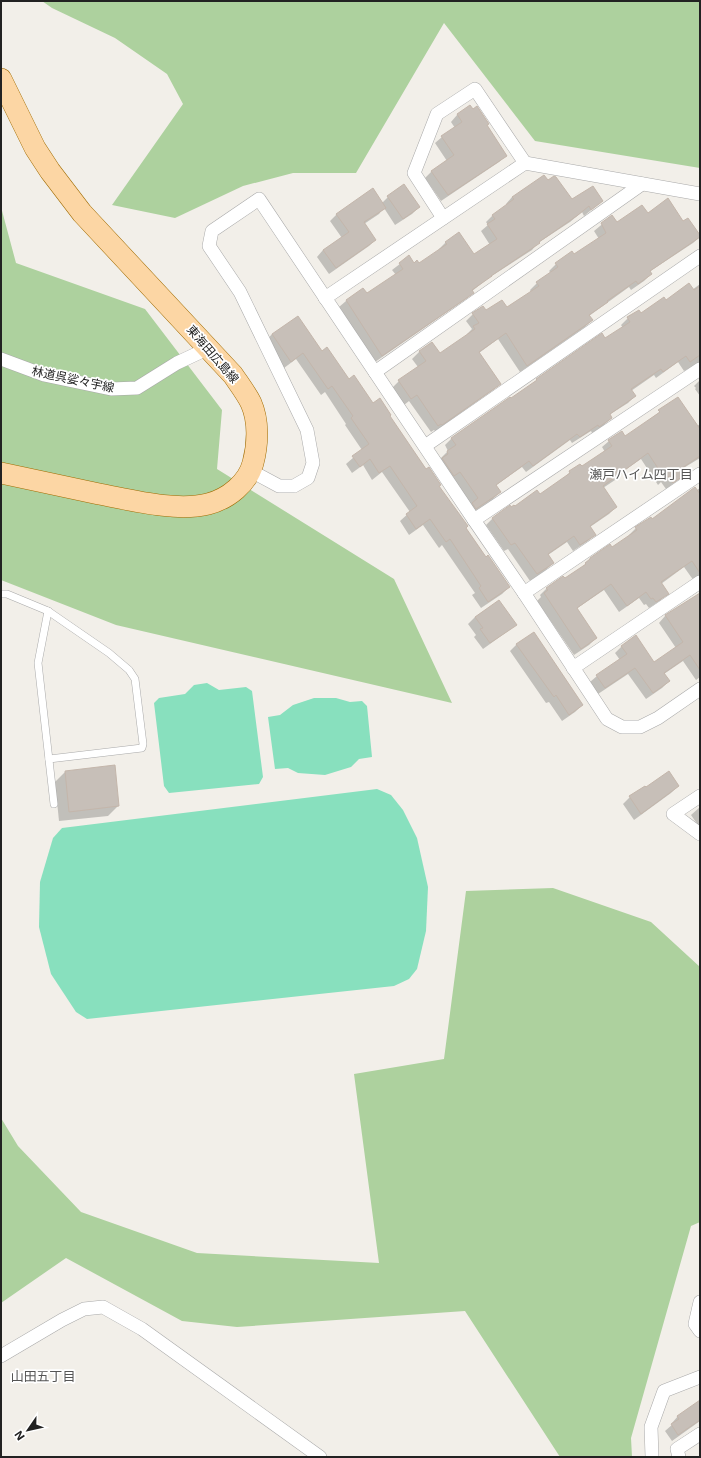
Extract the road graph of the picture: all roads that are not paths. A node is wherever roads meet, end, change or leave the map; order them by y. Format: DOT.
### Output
graph roads {
  1 [pos="1,79"];
  2 [pos="525,164"];
  3 [pos="642,184"];
  4 [pos="700,194"];
  5 [pos="443,218"];
  6 [pos="700,256"];
  7 [pos="325,298"];
  8 [pos="209,348"];
  9 [pos="1,359"];
  10 [pos="700,369"];
  11 [pos="375,372"];
  12 [pos="425,446"];
  13 [pos="251,471"];
  14 [pos="1,473"];
  15 [pos="700,474"];
  16 [pos="474,520"];
  17 [pos="700,582"];
  18 [pos="524,593"];
  19 [pos="1,594"];
  20 [pos="48,611"];
  21 [pos="573,668"];
  22 [pos="700,689"];
  23 [pos="49,760"];
  24 [pos="700,796"];
  25 [pos="54,804"];
  26 [pos="700,834"];
  27 [pos="700,1302"];
  28 [pos="700,1331"];
  29 [pos="1,1356"];
  30 [pos="700,1377"];
  31 [pos="700,1434"];
  32 [pos="320,1457"];
  33 [pos="652,1457"];
  34 [pos="679,1457"];
  1 -- 8 [label="main road, 東海田広島線"];
  2 -- 3 [label="street"];
  2 -- 5 [label="street"];
  2 -- 5 [label="street"];
  3 -- 4 [label="street"];
  3 -- 11 [label="street"];
  5 -- 7 [label="street"];
  6 -- 12 [label="street"];
  7 -- 11 [label="street"];
  7 -- 13 [label="street"];
  8 -- 9 [label="street, 林道呉娑々宇線"];
  8 -- 13 [label="main road, 東海田広島線"];
  10 -- 16 [label="street"];
  11 -- 12 [label="street"];
  12 -- 16 [label="street"];
  13 -- 14 [label="main road, 東海田広島線"];
  15 -- 18 [label="street"];
  16 -- 18 [label="street"];
  17 -- 21 [label="street"];
  18 -- 21 [label="street"];
  19 -- 20 [label="lane"];
  20 -- 23 [label="lane"];
  20 -- 23 [label="lane"];
  21 -- 22 [label="street"];
  23 -- 25 [label="lane"];
  24 -- 26 [label="street"];
  27 -- 28 [label="street"];
  29 -- 32 [label="street"];
  30 -- 33 [label="street"];
  31 -- 34 [label="street"];
}
